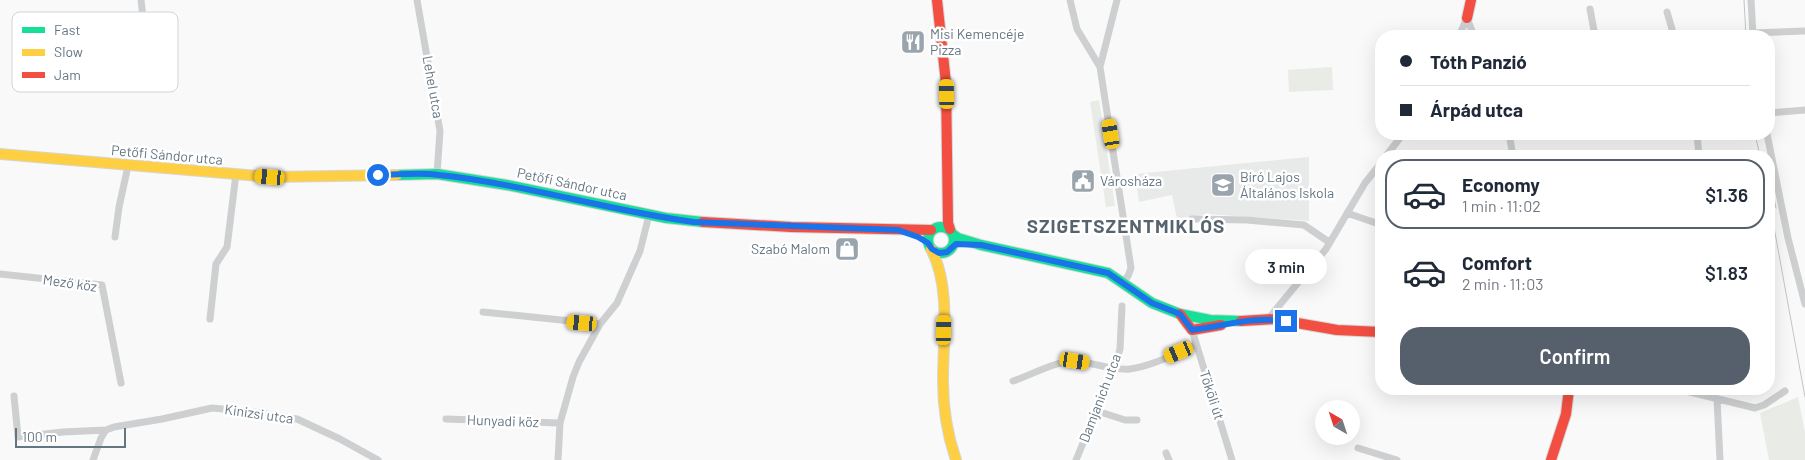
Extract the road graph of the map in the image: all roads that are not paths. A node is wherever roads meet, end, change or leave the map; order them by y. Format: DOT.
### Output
graph roads {
  1 [pos="417,0"];
  2 [pos="937,0"];
  3 [pos="1070,0"];
  4 [pos="1117,0"];
  5 [pos="1471,0"];
  6 [pos="1751,0"];
  7 [pos="1590,9"];
  8 [pos="1667,12"];
  9 [pos="1467,18"];
  10 [pos="1462,30"];
  11 [pos="1472,30"];
  12 [pos="1594,30"];
  13 [pos="1672,30"];
  14 [pos="1752,30"];
  15 [pos="1805,31"];
  16 [pos="1775,33"];
  17 [pos="1100,67"];
  18 [pos="1805,110"];
  19 [pos="1775,112"];
  20 [pos="1399,140"];
  21 [pos="1391,150"];
  22 [pos="0,154"];
  23 [pos="128,166"];
  24 [pos="1375,170"];
  25 [pos="1775,170"];
  26 [pos="236,174"];
  27 [pos="437,174"];
  28 [pos="946,178"];
  29 [pos="1347,213"];
  30 [pos="649,215"];
  31 [pos="1192,219"];
  32 [pos="1375,223"];
  33 [pos="933,229"];
  34 [pos="898,230"];
  35 [pos="952,232"];
  36 [pos="115,237"];
  37 [pos="1330,242"];
  38 [pos="981,245"];
  39 [pos="930,246"];
  40 [pos="951,248"];
  41 [pos="0,274"];
  42 [pos="1123,282"];
  43 [pos="1805,304"];
  44 [pos="1122,306"];
  45 [pos="483,312"];
  46 [pos="1180,314"];
  47 [pos="944,316"];
  48 [pos="210,319"];
  49 [pos="1268,319"];
  50 [pos="1233,322"];
  51 [pos="600,324"];
  52 [pos="1192,330"];
  53 [pos="1375,332"];
  54 [pos="1196,346"];
  55 [pos="1114,368"];
  56 [pos="1013,381"];
  57 [pos="121,383"];
  58 [pos="1785,391"];
  59 [pos="1568,395"];
  60 [pos="1702,395"];
  61 [pos="14,396"];
  62 [pos="1718,399"];
  63 [pos="1097,411"];
  64 [pos="446,419"];
  65 [pos="1138,420"];
  66 [pos="560,422"];
  67 [pos="106,430"];
  68 [pos="1358,448"];
  69 [pos="93,460"];
  70 [pos="378,460"];
  71 [pos="558,460"];
  72 [pos="956,460"];
  73 [pos="1076,460"];
  74 [pos="1232,460"];
  75 [pos="1397,460"];
  76 [pos="1551,460"];
  77 [pos="1720,460"];
  1 -- 27 [label="street, Lehel utca"];
  2 -- 28 [label="street"];
  3 -- 17 [label="street"];
  4 -- 17 [label="street"];
  5 -- 9 [label="street"];
  6 -- 14 [label="street"];
  7 -- 12 [label="street"];
  8 -- 13 [label="street"];
  9 -- 10 [label="street"];
  9 -- 11 [label="street"];
  15 -- 16 [label="street"];
  17 -- 42 [label="street"];
  18 -- 19 [label="street"];
  20 -- 21 [label="street"];
  22 -- 23 [label="street, Petőfi Sándor utca"];
  23 -- 26 [label="street, Petőfi Sándor utca"];
  23 -- 36 [label="street"];
  24 -- 29 [label="street"];
  25 -- 43 [label="street"];
  26 -- 27 [label="street, Petőfi Sándor utca"];
  26 -- 48 [label="street"];
  27 -- 30 [label="street, Petőfi Sándor utca"];
  28 -- 33 [label="street"];
  28 -- 35 [label="street"];
  29 -- 32 [label="street"];
  29 -- 37 [label="street"];
  30 -- 34 [label="street, Petőfi Sándor utca"];
  30 -- 51 [label="street"];
  31 -- 37 [label="street"];
  33 -- 34 [label="street, Petőfi Sándor utca"];
  33 -- 35 [label="street"];
  33 -- 39 [label="street"];
  34 -- 39 [label="street, Petőfi Sándor utca"];
  35 -- 38 [label="street"];
  35 -- 40 [label="street"];
  37 -- 49 [label="street"];
  38 -- 40 [label="street"];
  38 -- 42 [label="street"];
  39 -- 40 [label="street"];
  39 -- 47 [label="street"];
  40 -- 47 [label="street"];
  41 -- 57 [label="street, Mező köz"];
  42 -- 46 [label="street"];
  44 -- 55 [label="street, Damjanich utca"];
  45 -- 51 [label="street"];
  46 -- 50 [label="street"];
  46 -- 52 [label="street"];
  47 -- 72 [label="street"];
  49 -- 50 [label="street"];
  49 -- 53 [label="street"];
  50 -- 52 [label="street"];
  51 -- 66 [label="street"];
  52 -- 54 [label="street, Tököli út"];
  54 -- 55 [label="street"];
  54 -- 74 [label="street, Tököli út"];
  55 -- 56 [label="street"];
  55 -- 63 [label="street, Damjanich utca"];
  58 -- 62 [label="street"];
  59 -- 76 [label="street"];
  60 -- 62 [label="street"];
  61 -- 67 [label="street, Kinizsi utca"];
  62 -- 77 [label="street"];
  63 -- 65 [label="street"];
  63 -- 73 [label="street, Damjanich utca"];
  64 -- 66 [label="street, Hunyadi köz"];
  66 -- 71 [label="street"];
  67 -- 69 [label="street"];
  67 -- 70 [label="street, Kinizsi utca"];
  68 -- 75 [label="street"];
}
